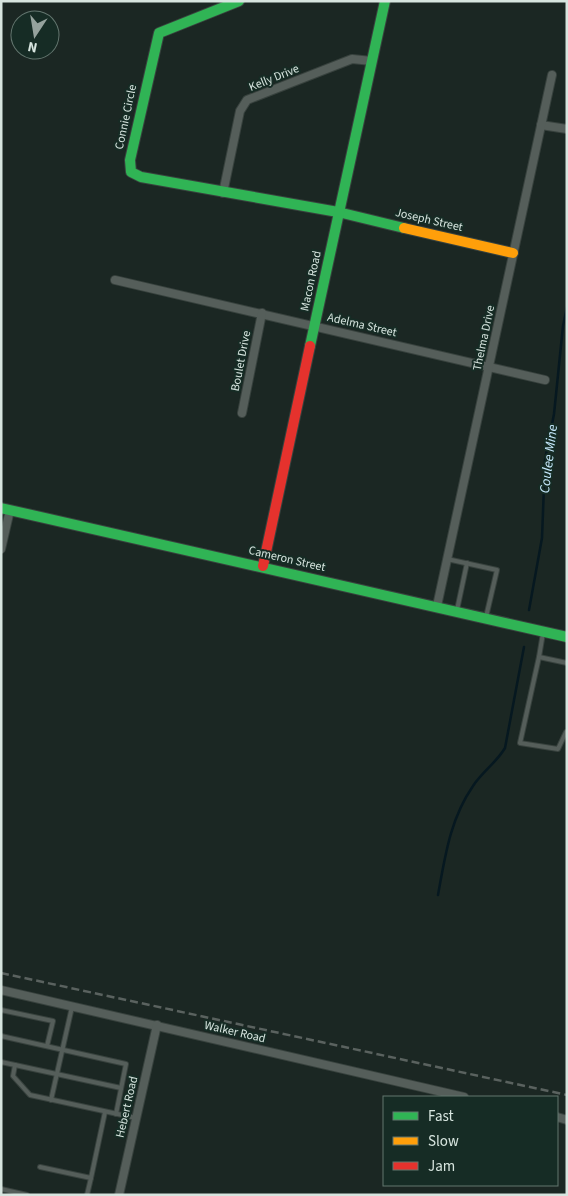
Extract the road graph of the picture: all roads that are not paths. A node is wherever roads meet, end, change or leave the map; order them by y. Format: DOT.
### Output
graph roads {
  1 [pos="239,1"];
  2 [pos="385,1"];
  3 [pos="372,61"];
  4 [pos="552,75"];
  5 [pos="541,125"];
  6 [pos="567,129"];
  7 [pos="223,193"];
  8 [pos="338,212"];
  9 [pos="514,253"];
  10 [pos="115,280"];
  11 [pos="262,313"];
  12 [pos="314,325"];
  13 [pos="489,367"];
  14 [pos="545,380"];
  15 [pos="242,414"];
  16 [pos="6,509"];
  17 [pos="1,549"];
  18 [pos="447,559"];
  19 [pos="467,563"];
  20 [pos="263,566"];
  21 [pos="437,606"];
  22 [pos="457,611"];
  23 [pos="486,617"];
  24 [pos="544,631"];
  25 [pos="567,637"];
  26 [pos="539,657"];
  27 [pos="567,663"];
  28 [pos="567,727"];
  29 [pos="566,732"];
  30 [pos="1,990"];
  31 [pos="72,1006"];
  32 [pos="1,1010"];
  33 [pos="157,1025"];
  34 [pos="1,1036"];
  35 [pos="47,1046"];
  36 [pos="62,1050"];
  37 [pos="1,1062"];
  38 [pos="15,1065"];
  39 [pos="57,1074"];
  40 [pos="121,1088"];
  41 [pos="460,1096"];
  42 [pos="51,1100"];
  43 [pos="106,1112"];
  44 [pos="116,1114"];
  45 [pos="136,1118"];
  46 [pos="40,1167"];
  47 [pos="90,1178"];
  48 [pos="1,1189"];
  49 [pos="27,1195"];
  50 [pos="87,1195"];
  51 [pos="119,1195"];
  1 -- 7 [label="street, Connie Circle"];
  2 -- 3 [label="street, Macon Road"];
  3 -- 7 [label="street, Kelly Drive"];
  3 -- 8 [label="street, Macon Road"];
  4 -- 5 [label="street, Thelma Drive"];
  5 -- 6 [label="street"];
  5 -- 9 [label="street, Thelma Drive"];
  7 -- 8 [label="street, Connie Circle"];
  8 -- 9 [label="street, Joseph Street"];
  8 -- 12 [label="street, Macon Road"];
  9 -- 13 [label="street, Thelma Drive"];
  10 -- 11 [label="street, Adelma Street"];
  11 -- 12 [label="street, Adelma Street"];
  11 -- 15 [label="street, Boulet Drive"];
  12 -- 13 [label="street, Adelma Street"];
  12 -- 20 [label="street, Macon Road"];
  13 -- 14 [label="street, Adelma Street"];
  13 -- 18 [label="street, Thelma Drive"];
  16 -- 17 [label="street"];
  16 -- 20 [label="street, Cameron Street"];
  18 -- 19 [label="lane"];
  18 -- 21 [label="street, Thelma Drive"];
  19 -- 22 [label="lane"];
  19 -- 23 [label="lane"];
  20 -- 21 [label="street, Cameron Street"];
  21 -- 22 [label="street, Cameron Street"];
  22 -- 23 [label="street, Cameron Street"];
  23 -- 24 [label="street, Cameron Street"];
  24 -- 25 [label="street, Cameron Street"];
  24 -- 26 [label="lane"];
  26 -- 27 [label="lane"];
  26 -- 29 [label="lane"];
  28 -- 29 [label="lane"];
  30 -- 31 [label="street, Walker Road"];
  31 -- 33 [label="street, Walker Road"];
  31 -- 36 [label="lane"];
  32 -- 35 [label="lane"];
  33 -- 41 [label="street, Walker Road"];
  33 -- 45 [label="street, Hebert Road"];
  34 -- 35 [label="lane"];
  35 -- 36 [label="lane"];
  36 -- 39 [label="lane"];
  36 -- 40 [label="lane"];
  37 -- 38 [label="lane"];
  38 -- 39 [label="lane"];
  38 -- 42 [label="lane"];
  39 -- 40 [label="lane"];
  39 -- 42 [label="lane"];
  40 -- 44 [label="lane"];
  42 -- 43 [label="lane"];
  43 -- 44 [label="lane"];
  43 -- 47 [label="lane"];
  44 -- 45 [label="lane"];
  45 -- 51 [label="street, Hebert Road"];
  46 -- 47 [label="lane"];
  47 -- 50 [label="lane"];
  48 -- 49 [label="lane"];
}
